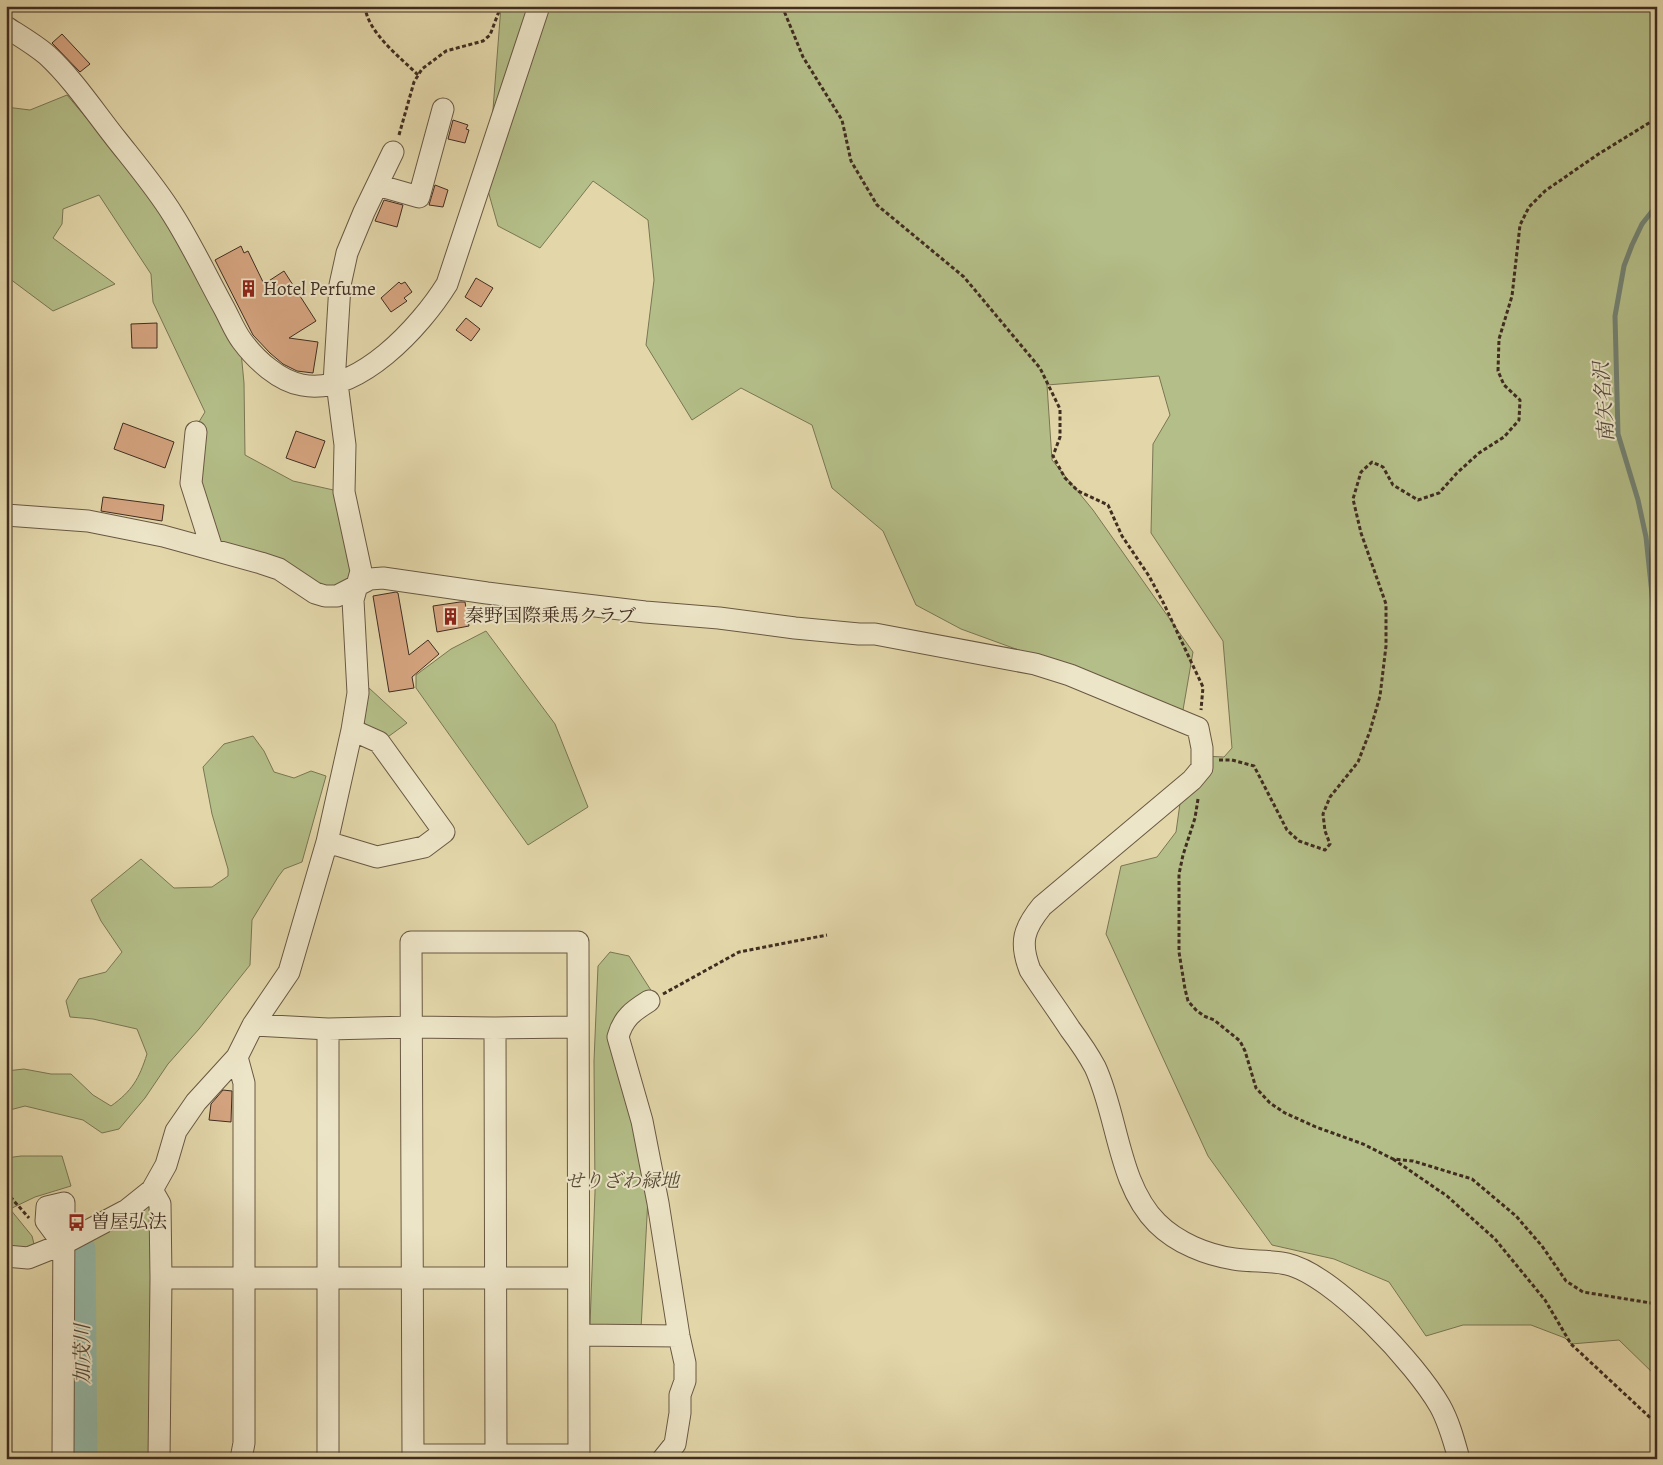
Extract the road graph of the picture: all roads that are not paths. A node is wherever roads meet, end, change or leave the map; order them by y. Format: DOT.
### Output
graph roads {
  1 [pos="539,6"];
  2 [pos="6,27"];
  3 [pos="443,109"];
  4 [pos="393,152"];
  5 [pos="377,185"];
  6 [pos="336,383"];
  7 [pos="196,432"];
  8 [pos="6,514"];
  9 [pos="212,549"];
  10 [pos="357,587"];
  11 [pos="352,730"];
  12 [pos="327,842"];
  13 [pos="649,1001"];
  14 [pos="253,1025"];
  15 [pos="411,1027"];
  16 [pos="578,1027"];
  17 [pos="495,1028"];
  18 [pos="328,1029"];
  19 [pos="237,1057"];
  20 [pos="152,1190"];
  21 [pos="56,1247"];
  22 [pos="6,1256"];
  23 [pos="161,1278"];
  24 [pos="244,1278"];
  25 [pos="328,1278"];
  26 [pos="412,1278"];
  27 [pos="496,1278"];
  28 [pos="578,1278"];
  29 [pos="580,1335"];
  30 [pos="679,1336"];
  31 [pos="496,1455"];
  32 [pos="579,1457"];
  33 [pos="63,1459"];
  34 [pos="159,1459"];
  35 [pos="242,1459"];
  36 [pos="328,1459"];
  37 [pos="663,1459"];
  38 [pos="1459,1459"];
  1 -- 6 [label="street"];
  2 -- 6 [label="street"];
  3 -- 5 [label="street"];
  4 -- 5 [label="street"];
  5 -- 6 [label="street"];
  6 -- 10 [label="street"];
  7 -- 9 [label="street"];
  8 -- 9 [label="street"];
  9 -- 10 [label="street"];
  10 -- 11 [label="street"];
  10 -- 38 [label="street"];
  11 -- 12 [label="street"];
  11 -- 12 [label="street"];
  12 -- 14 [label="street"];
  13 -- 30 [label="street"];
  14 -- 18 [label="street"];
  14 -- 19 [label="street"];
  15 -- 16 [label="street"];
  15 -- 17 [label="street"];
  15 -- 18 [label="street"];
  15 -- 26 [label="street"];
  16 -- 17 [label="street"];
  16 -- 28 [label="street"];
  17 -- 27 [label="street"];
  18 -- 25 [label="street"];
  19 -- 20 [label="street"];
  19 -- 24 [label="street"];
  20 -- 21 [label="street"];
  20 -- 23 [label="street"];
  21 -- 22 [label="street"];
  21 -- 33 [label="street"];
  23 -- 24 [label="street"];
  23 -- 34 [label="street"];
  24 -- 25 [label="street"];
  24 -- 35 [label="street"];
  25 -- 26 [label="street"];
  25 -- 36 [label="street"];
  26 -- 27 [label="street"];
  26 -- 31 [label="street"];
  27 -- 28 [label="street"];
  27 -- 31 [label="street"];
  28 -- 29 [label="street"];
  29 -- 30 [label="street"];
  29 -- 32 [label="street"];
  30 -- 37 [label="street"];
  31 -- 32 [label="street"];
}
